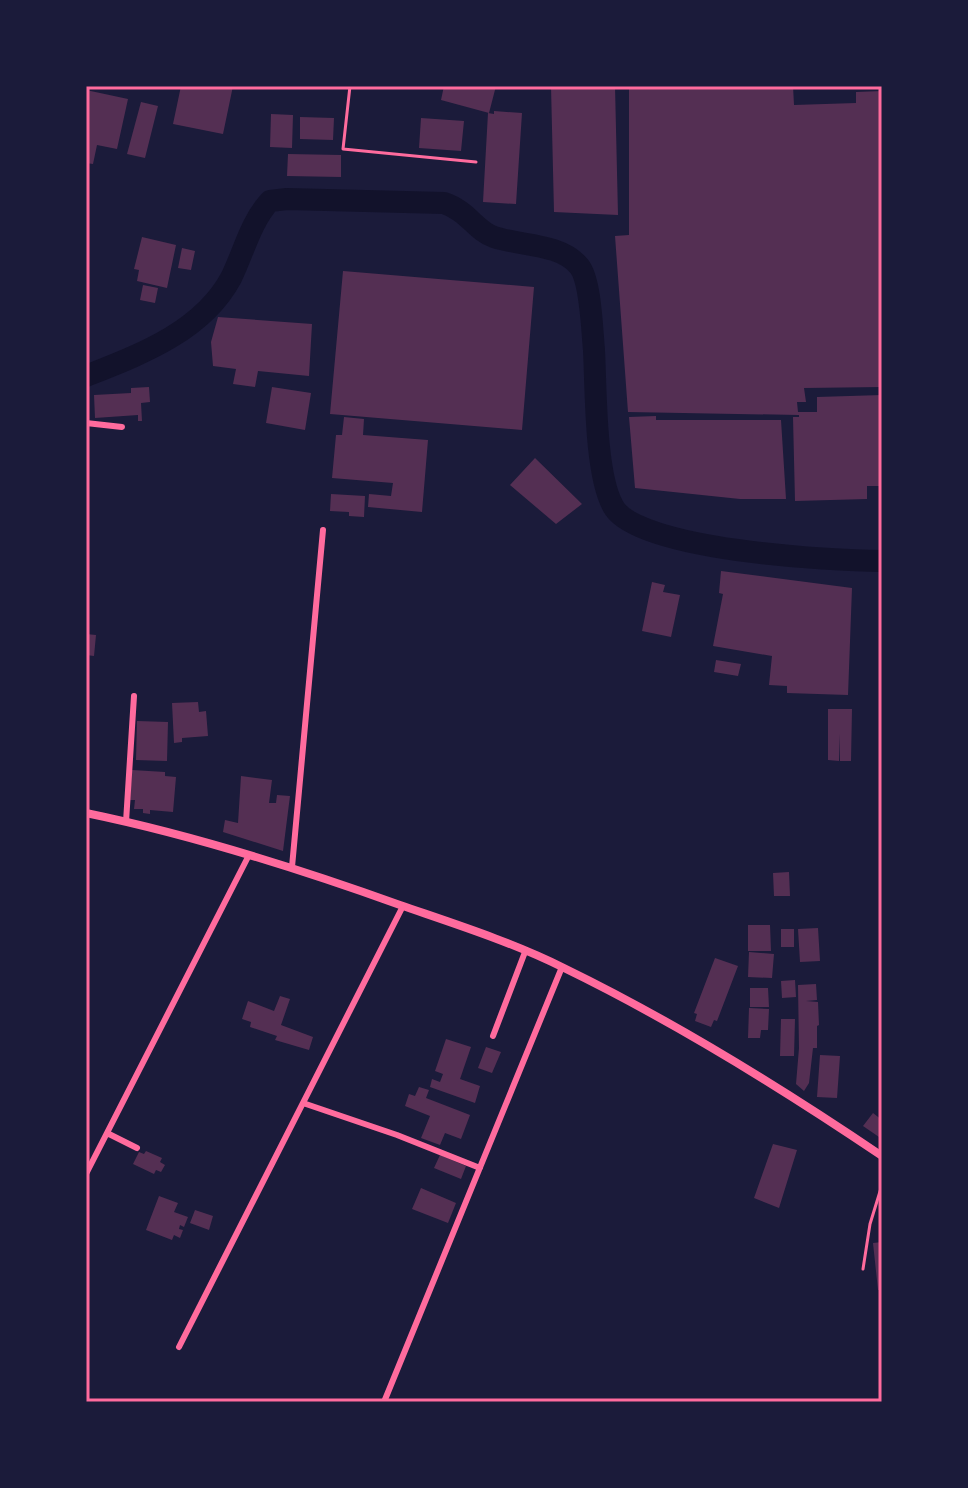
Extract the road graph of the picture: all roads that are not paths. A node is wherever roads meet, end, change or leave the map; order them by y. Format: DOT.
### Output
graph roads {
  1 [pos="350,86"];
  2 [pos="476,162"];
  3 [pos="86,423"];
  4 [pos="122,427"];
  5 [pos="323,530"];
  6 [pos="134,696"];
  7 [pos="86,813"];
  8 [pos="126,822"];
  9 [pos="249,855"];
  10 [pos="292,867"];
  11 [pos="403,906"];
  12 [pos="525,952"];
  13 [pos="562,967"];
  14 [pos="493,1036"];
  15 [pos="303,1103"];
  16 [pos="107,1133"];
  17 [pos="137,1148"];
  18 [pos="882,1156"];
  19 [pos="480,1168"];
  20 [pos="86,1174"];
  21 [pos="882,1185"];
  22 [pos="863,1269"];
  23 [pos="179,1347"];
  24 [pos="384,1402"];
  1 -- 2 [label="lane"];
  3 -- 4 [label="street"];
  5 -- 10 [label="street"];
  6 -- 8 [label="street"];
  7 -- 8 [label="street"];
  8 -- 9 [label="street"];
  9 -- 10 [label="street"];
  9 -- 16 [label="street"];
  10 -- 11 [label="street"];
  11 -- 12 [label="street"];
  11 -- 15 [label="street"];
  12 -- 13 [label="street"];
  12 -- 14 [label="street"];
  13 -- 18 [label="street"];
  13 -- 19 [label="street"];
  15 -- 19 [label="street"];
  15 -- 23 [label="street"];
  16 -- 17 [label="street"];
  16 -- 20 [label="street"];
  19 -- 24 [label="street"];
  21 -- 22 [label="lane"];
}
